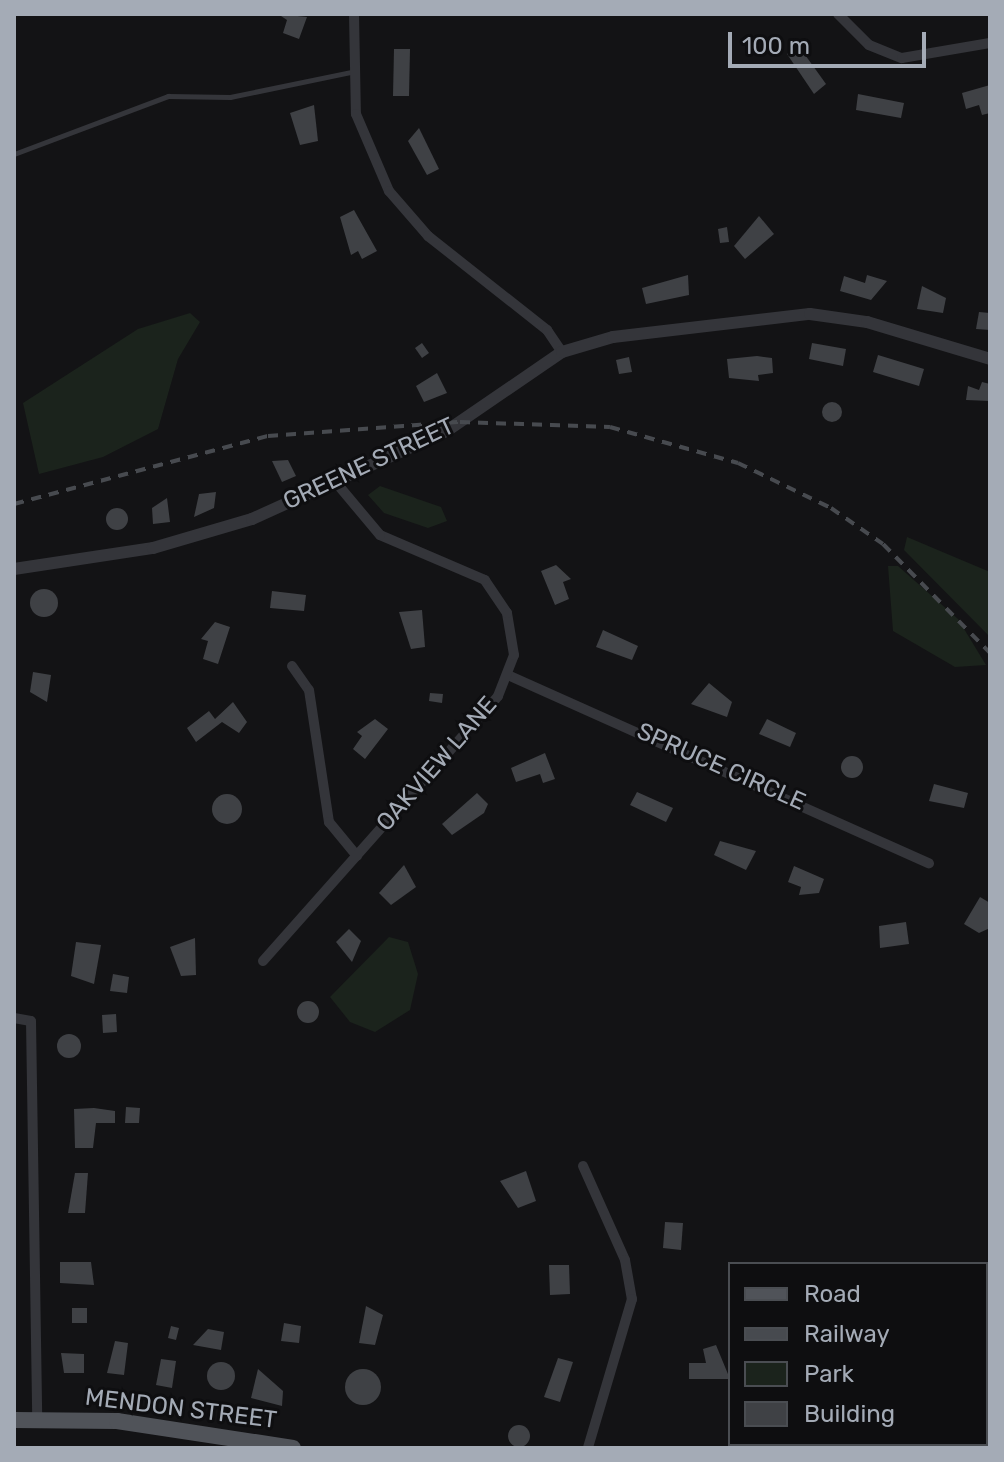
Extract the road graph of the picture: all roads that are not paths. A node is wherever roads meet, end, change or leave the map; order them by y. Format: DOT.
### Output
graph roads {
  1 [pos="354,14"];
  2 [pos="838,14"];
  3 [pos="990,43"];
  4 [pos="351,72"];
  5 [pos="14,154"];
  6 [pos="562,352"];
  7 [pos="990,359"];
  8 [pos="333,479"];
  9 [pos="14,569"];
  10 [pos="292,666"];
  11 [pos="510,676"];
  12 [pos="357,856"];
  13 [pos="929,863"];
  14 [pos="263,961"];
  15 [pos="14,1018"];
  16 [pos="583,1166"];
  17 [pos="14,1420"];
  18 [pos="37,1420"];
  19 [pos="222,1442"];
  20 [pos="293,1448"];
  21 [pos="588,1448"];
  1 -- 4 [label="street"];
  2 -- 3 [label="street"];
  4 -- 5 [label="lane"];
  4 -- 6 [label="street"];
  6 -- 7 [label="street, GREENE STREET"];
  6 -- 8 [label="street, GREENE STREET"];
  8 -- 9 [label="street, GREENE STREET"];
  8 -- 11 [label="street, OAKVIEW LANE"];
  10 -- 12 [label="street"];
  11 -- 12 [label="street, OAKVIEW LANE"];
  11 -- 13 [label="street, SPRUCE CIRCLE"];
  12 -- 14 [label="street, OAKVIEW LANE"];
  15 -- 18 [label="street"];
  16 -- 21 [label="street"];
  17 -- 18 [label="main road, MENDON STREET"];
  18 -- 19 [label="main road, MENDON STREET"];
  19 -- 20 [label="main road, MENDON STREET"];
}
